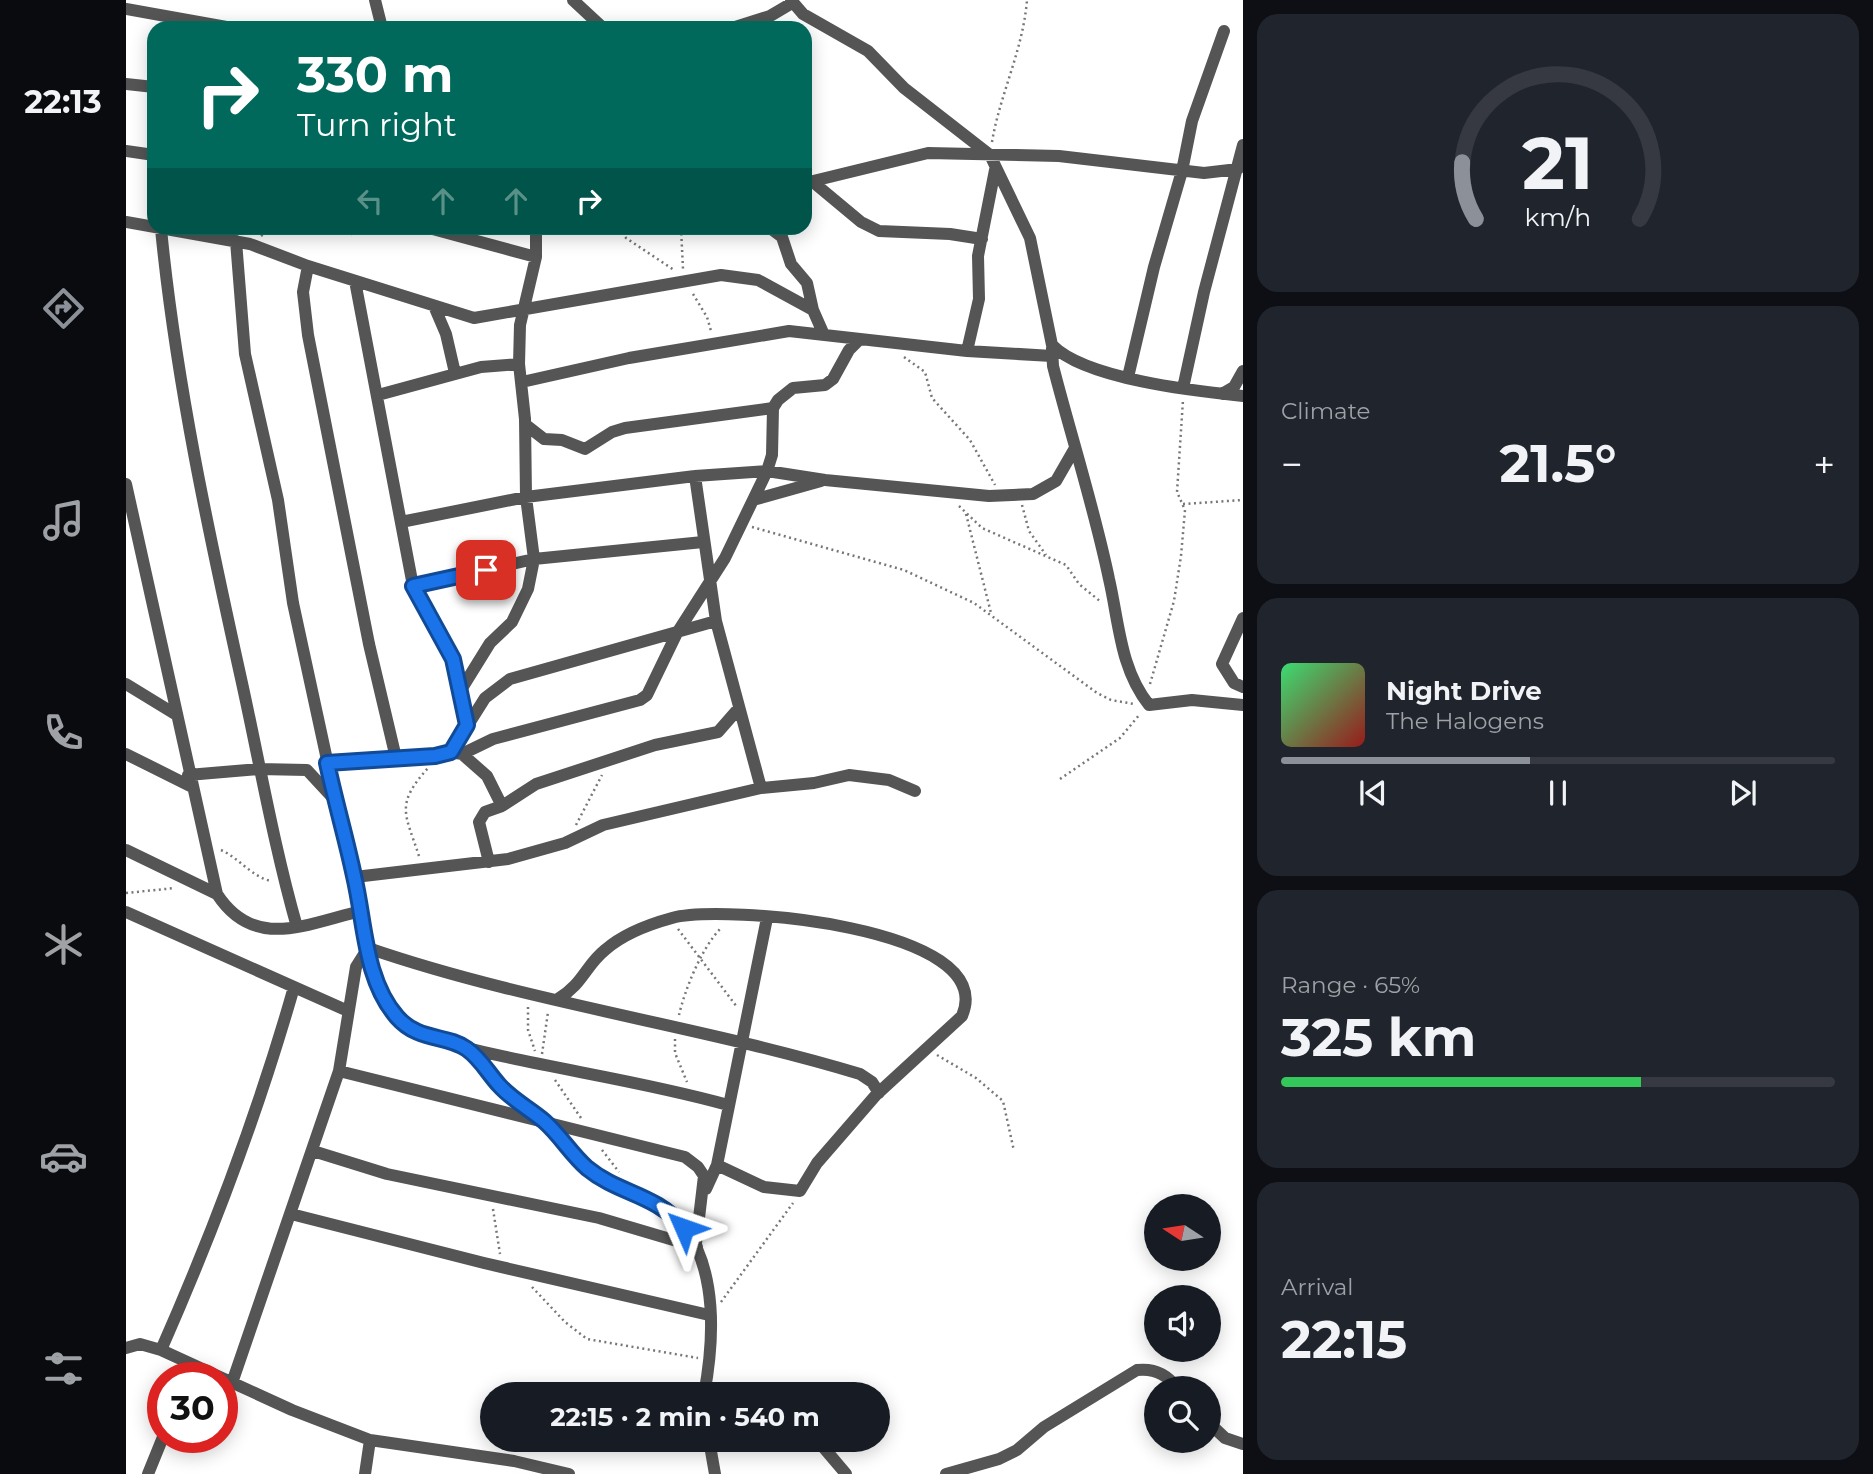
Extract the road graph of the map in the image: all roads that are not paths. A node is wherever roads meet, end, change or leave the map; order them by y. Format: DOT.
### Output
graph roads {
  1 [pos="375,0"];
  2 [pos="573,0"];
  3 [pos="792,1"];
  4 [pos="126,9"];
  5 [pos="193,21"];
  6 [pos="381,21"];
  7 [pos="596,21"];
  8 [pos="754,21"];
  9 [pos="1224,31"];
  10 [pos="126,83"];
  11 [pos="147,86"];
  12 [pos="1243,145"];
  13 [pos="126,151"];
  14 [pos="147,154"];
  15 [pos="990,155"];
  16 [pos="1238,169"];
  17 [pos="995,170"];
  18 [pos="1182,171"];
  19 [pos="812,181"];
  20 [pos="812,184"];
  21 [pos="126,222"];
  22 [pos="147,226"];
  23 [pos="162,235"];
  24 [pos="198,235"];
  25 [pos="455,235"];
  26 [pos="536,235"];
  27 [pos="779,235"];
  28 [pos="982,239"];
  29 [pos="236,241"];
  30 [pos="536,257"];
  31 [pos="308,266"];
  32 [pos="355,281"];
  33 [pos="434,306"];
  34 [pos="523,310"];
  35 [pos="813,310"];
  36 [pos="824,335"];
  37 [pos="860,339"];
  38 [pos="1052,350"];
  39 [pos="968,351"];
  40 [pos="519,364"];
  41 [pos="1243,371"];
  42 [pos="455,373"];
  43 [pos="1128,377"];
  44 [pos="522,382"];
  45 [pos="1183,388"];
  46 [pos="1222,394"];
  47 [pos="378,395"];
  48 [pos="1243,397"];
  49 [pos="773,408"];
  50 [pos="526,425"];
  51 [pos="1075,449"];
  52 [pos="766,471"];
  53 [pos="695,475"];
  54 [pos="825,480"];
  55 [pos="126,484"];
  56 [pos="526,497"];
  57 [pos="753,500"];
  58 [pos="401,522"];
  59 [pos="703,542"];
  60 [pos="534,559"];
  61 [pos="709,583"];
  62 [pos="413,586"];
  63 [pos="1243,618"];
  64 [pos="716,621"];
  65 [pos="677,633"];
  66 [pos="126,684"];
  67 [pos="1243,687"];
  68 [pos="459,693"];
  69 [pos="1243,705"];
  70 [pos="739,708"];
  71 [pos="175,715"];
  72 [pos="467,725"];
  73 [pos="126,754"];
  74 [pos="451,754"];
  75 [pos="396,758"];
  76 [pos="327,763"];
  77 [pos="259,769"];
  78 [pos="189,781"];
  79 [pos="761,788"];
  80 [pos="915,791"];
  81 [pos="334,800"];
  82 [pos="502,806"];
  83 [pos="126,850"];
  84 [pos="489,862"];
  85 [pos="355,877"];
  86 [pos="216,894"];
  87 [pos="361,911"];
  88 [pos="126,912"];
  89 [pos="767,918"];
  90 [pos="297,927"];
  91 [pos="368,948"];
  92 [pos="294,987"];
  93 [pos="554,998"];
  94 [pos="348,1011"];
  95 [pos="740,1041"];
  96 [pos="465,1047"];
  97 [pos="339,1071"];
  98 [pos="879,1093"];
  99 [pos="728,1105"];
  100 [pos="547,1123"];
  101 [pos="313,1151"];
  102 [pos="717,1166"];
  103 [pos="704,1192"];
  104 [pos="291,1214"];
  105 [pos="697,1245"];
  106 [pos="709,1315"];
  107 [pos="126,1348"];
  108 [pos="161,1350"];
  109 [pos="180,1362"];
  110 [pos="238,1366"];
  111 [pos="1164,1376"];
  112 [pos="707,1382"];
  113 [pos="238,1383"];
  114 [pos="1221,1434"];
  115 [pos="369,1440"];
  116 [pos="1243,1444"];
  117 [pos="711,1452"];
  118 [pos="827,1452"];
  119 [pos="157,1453"];
  120 [pos="148,1474"];
  121 [pos="365,1474"];
  122 [pos="569,1474"];
  123 [pos="715,1474"];
  124 [pos="846,1474"];
  125 [pos="946,1474"];
  1 -- 6 [label="street"];
  2 -- 7 [label="street"];
  3 -- 8 [label="street"];
  3 -- 15 [label="street"];
  4 -- 5 [label="street"];
  9 -- 18 [label="street"];
  10 -- 11 [label="street"];
  12 -- 16 [label="street"];
  13 -- 14 [label="street"];
  15 -- 17 [label="street"];
  15 -- 18 [label="street"];
  15 -- 19 [label="street"];
  16 -- 18 [label="street"];
  16 -- 45 [label="street"];
  17 -- 28 [label="street"];
  17 -- 38 [label="street"];
  18 -- 43 [label="street"];
  20 -- 28 [label="street"];
  21 -- 22 [label="street"];
  23 -- 77 [label="street"];
  24 -- 29 [label="street"];
  25 -- 30 [label="street"];
  26 -- 30 [label="street"];
  27 -- 35 [label="street"];
  28 -- 39 [label="street"];
  29 -- 31 [label="street"];
  29 -- 76 [label="street"];
  30 -- 34 [label="street"];
  31 -- 32 [label="street"];
  31 -- 75 [label="street"];
  32 -- 33 [label="street"];
  32 -- 47 [label="street"];
  33 -- 34 [label="street"];
  33 -- 42 [label="street"];
  34 -- 35 [label="street"];
  34 -- 40 [label="street"];
  35 -- 36 [label="street"];
  36 -- 37 [label="street"];
  36 -- 44 [label="street"];
  37 -- 39 [label="street"];
  37 -- 49 [label="street"];
  38 -- 39 [label="street"];
  38 -- 43 [label="street"];
  38 -- 51 [label="street"];
  40 -- 42 [label="street"];
  40 -- 44 [label="street"];
  41 -- 46 [label="street"];
  42 -- 47 [label="street"];
  43 -- 45 [label="street"];
  44 -- 50 [label="street"];
  45 -- 46 [label="street"];
  46 -- 48 [label="street"];
  47 -- 58 [label="street"];
  49 -- 50 [label="street"];
  49 -- 52 [label="street"];
  50 -- 56 [label="street"];
  51 -- 54 [label="street"];
  51 -- 69 [label="street"];
  52 -- 53 [label="street"];
  52 -- 54 [label="street"];
  52 -- 57 [label="street"];
  53 -- 56 [label="street"];
  53 -- 59 [label="street"];
  54 -- 57 [label="street"];
  55 -- 71 [label="street"];
  56 -- 58 [label="street"];
  56 -- 60 [label="street"];
  57 -- 61 [label="street"];
  58 -- 62 [label="street"];
  59 -- 60 [label="street"];
  59 -- 61 [label="street"];
  60 -- 62 [label="street"];
  60 -- 68 [label="street"];
  61 -- 64 [label="street"];
  61 -- 65 [label="street"];
  62 -- 68 [label="street"];
  63 -- 67 [label="street"];
  64 -- 65 [label="street"];
  64 -- 70 [label="street"];
  65 -- 72 [label="street"];
  65 -- 74 [label="street"];
  66 -- 71 [label="street"];
  68 -- 72 [label="street"];
  70 -- 79 [label="street"];
  70 -- 82 [label="street"];
  71 -- 78 [label="street"];
  72 -- 74 [label="street"];
  73 -- 78 [label="street"];
  74 -- 75 [label="street"];
  74 -- 82 [label="street"];
  75 -- 76 [label="street"];
  76 -- 81 [label="street"];
  77 -- 78 [label="street"];
  77 -- 81 [label="street"];
  77 -- 90 [label="street"];
  78 -- 86 [label="street"];
  79 -- 80 [label="street"];
  79 -- 84 [label="street"];
  81 -- 85 [label="street"];
  82 -- 84 [label="street"];
  83 -- 86 [label="street"];
  84 -- 85 [label="street"];
  85 -- 87 [label="street"];
  86 -- 90 [label="street"];
  87 -- 90 [label="street"];
  87 -- 91 [label="street"];
  88 -- 92 [label="street"];
  89 -- 93 [label="street"];
  89 -- 95 [label="street"];
  89 -- 98 [label="street"];
  91 -- 93 [label="street"];
  91 -- 94 [label="street"];
  91 -- 96 [label="street"];
  92 -- 94 [label="street"];
  92 -- 108 [label="street"];
  93 -- 95 [label="street"];
  94 -- 97 [label="street"];
  95 -- 98 [label="street"];
  95 -- 99 [label="street"];
  96 -- 99 [label="street"];
  96 -- 100 [label="street"];
  97 -- 100 [label="street"];
  97 -- 101 [label="street"];
  98 -- 102 [label="street"];
  99 -- 102 [label="street"];
  100 -- 103 [label="street"];
  100 -- 105 [label="street"];
  101 -- 104 [label="street"];
  101 -- 105 [label="street"];
  102 -- 103 [label="street"];
  103 -- 105 [label="street"];
  104 -- 106 [label="street"];
  104 -- 110 [label="street"];
  105 -- 106 [label="street"];
  106 -- 112 [label="street"];
  107 -- 108 [label="street"];
  108 -- 109 [label="street"];
  111 -- 125 [label="street"];
  113 -- 115 [label="street"];
  114 -- 116 [label="street"];
  115 -- 121 [label="street"];
  115 -- 122 [label="street"];
  117 -- 123 [label="street"];
  118 -- 124 [label="street"];
  119 -- 120 [label="street"];
}
